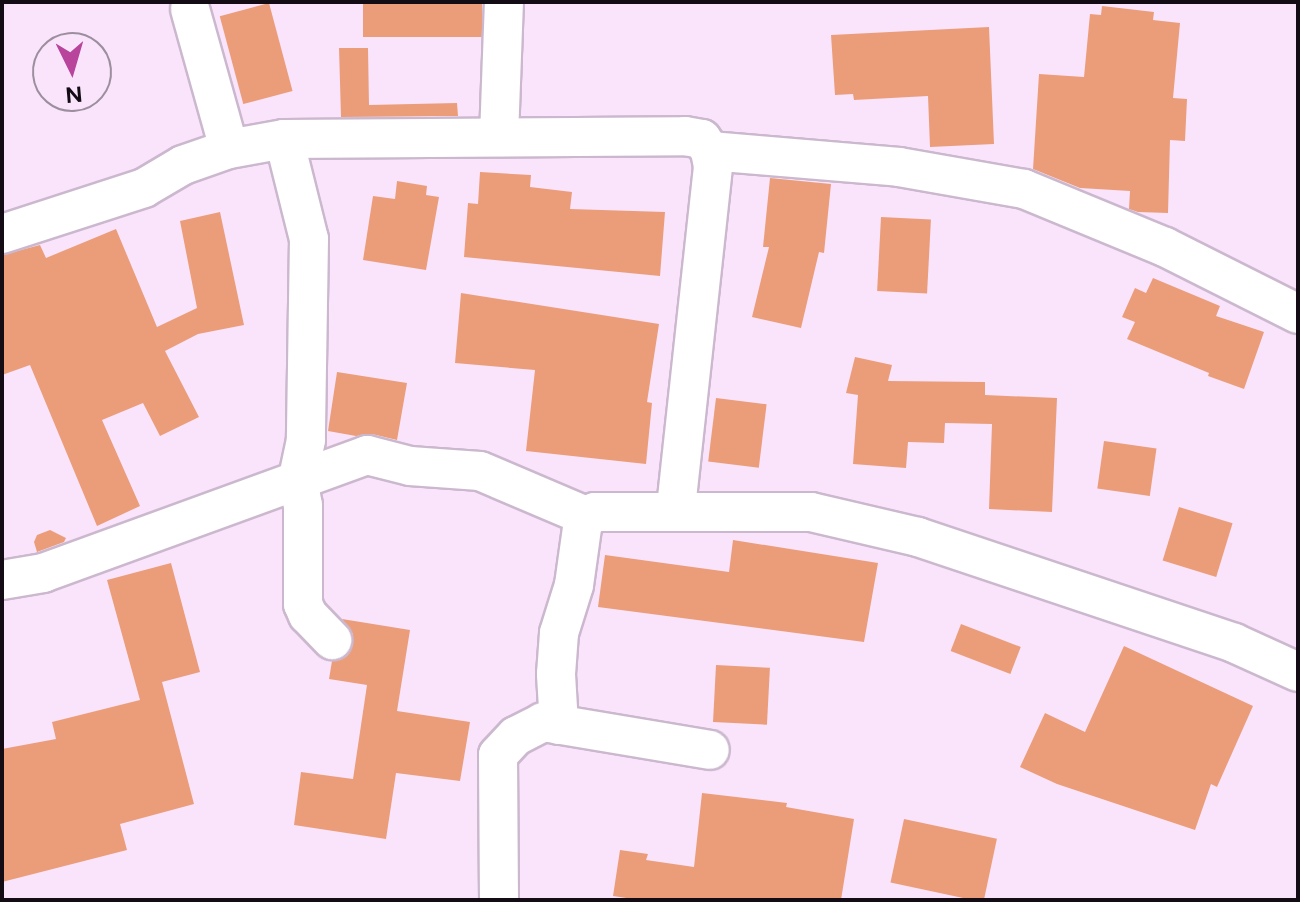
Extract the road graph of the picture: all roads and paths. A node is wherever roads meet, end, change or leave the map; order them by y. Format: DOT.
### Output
graph roads {
  1 [pos="504,2"];
  2 [pos="190,9"];
  3 [pos="499,137"];
  4 [pos="284,139"];
  5 [pos="229,149"];
  6 [pos="710,151"];
  7 [pos="2,234"];
  8 [pos="1298,314"];
  9 [pos="298,478"];
  10 [pos="676,510"];
  11 [pos="586,516"];
  12 [pos="2,580"];
  13 [pos="332,640"];
  14 [pos="1298,672"];
  15 [pos="559,725"];
  16 [pos="710,750"];
  17 [pos="499,900"];
  1 -- 3 [label="street"];
  2 -- 5 [label="street"];
  3 -- 4 [label="street"];
  3 -- 6 [label="street"];
  4 -- 5 [label="street"];
  4 -- 9 [label="street"];
  5 -- 7 [label="street"];
  6 -- 8 [label="street"];
  6 -- 10 [label="street"];
  9 -- 11 [label="street"];
  9 -- 12 [label="street"];
  9 -- 13 [label="street"];
  10 -- 11 [label="street"];
  10 -- 14 [label="street"];
  11 -- 15 [label="street"];
  15 -- 16 [label="street"];
  15 -- 17 [label="street"];
}
